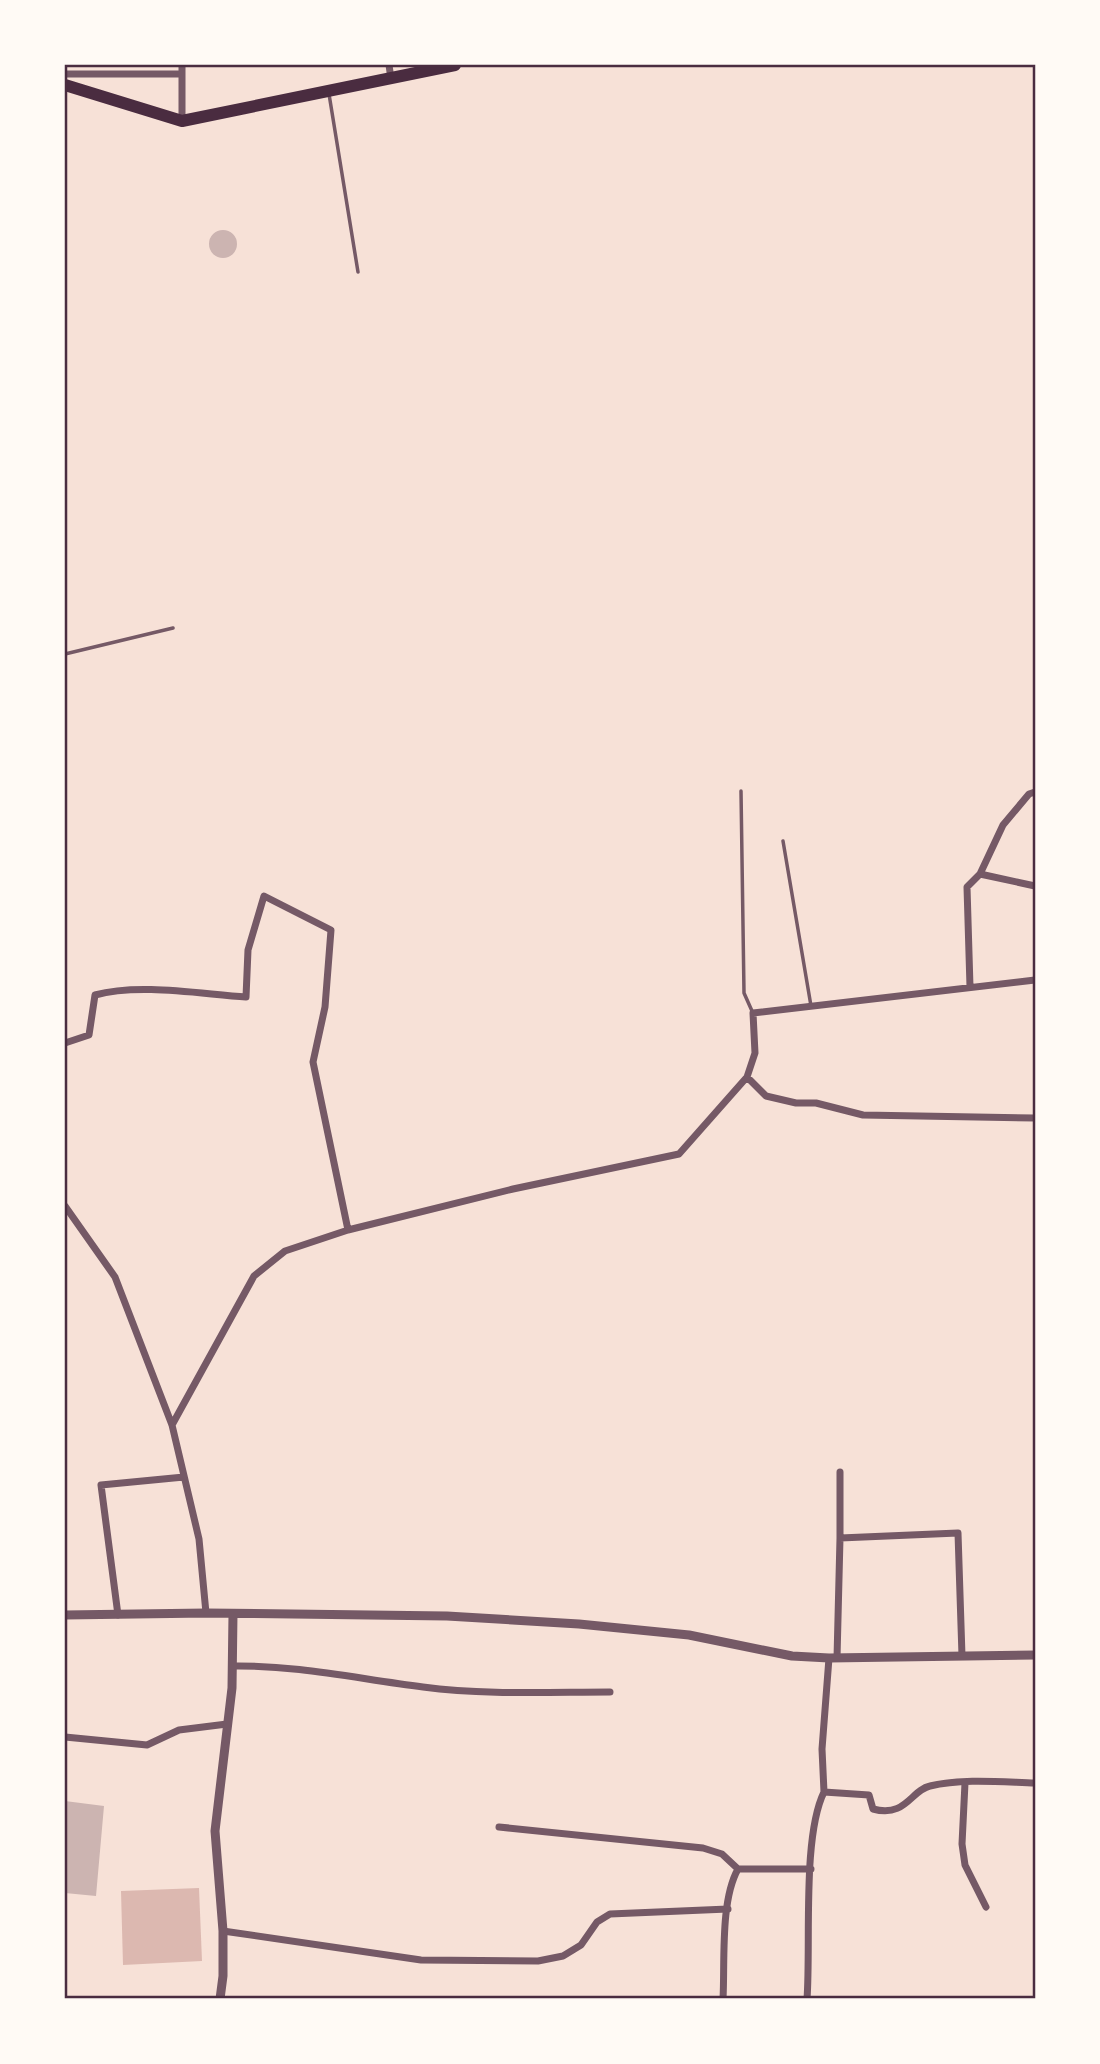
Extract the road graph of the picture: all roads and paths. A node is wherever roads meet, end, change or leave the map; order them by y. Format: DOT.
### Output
graph roads {
  1 [pos="182,65"];
  2 [pos="389,65"];
  3 [pos="455,65"];
  4 [pos="65,74"];
  5 [pos="182,74"];
  6 [pos="391,80"];
  7 [pos="65,85"];
  8 [pos="328,91"];
  9 [pos="182,121"];
  10 [pos="358,272"];
  11 [pos="173,628"];
  12 [pos="65,654"];
  13 [pos="741,791"];
  14 [pos="1035,792"];
  15 [pos="783,841"];
  16 [pos="980,874"];
  17 [pos="1035,886"];
  18 [pos="1035,981"];
  19 [pos="970,987"];
  20 [pos="811,1006"];
  21 [pos="753,1013"];
  22 [pos="65,1044"];
  23 [pos="747,1077"];
  24 [pos="1035,1118"];
  25 [pos="65,1206"];
  26 [pos="348,1230"];
  27 [pos="172,1425"];
  28 [pos="840,1472"];
  29 [pos="184,1477"];
  30 [pos="839,1538"];
  31 [pos="206,1613"];
  32 [pos="233,1614"];
  33 [pos="65,1615"];
  34 [pos="118,1615"];
  35 [pos="1035,1655"];
  36 [pos="962,1656"];
  37 [pos="833,1658"];
  38 [pos="232,1666"];
  39 [pos="610,1692"];
  40 [pos="227,1724"];
  41 [pos="65,1737"];
  42 [pos="965,1783"];
  43 [pos="1035,1783"];
  44 [pos="824,1792"];
  45 [pos="499,1827"];
  46 [pos="738,1869"];
  47 [pos="811,1869"];
  48 [pos="986,1907"];
  49 [pos="728,1909"];
  50 [pos="223,1931"];
  51 [pos="220,1999"];
  52 [pos="723,1999"];
  53 [pos="807,1999"];
  1 -- 5 [label="street"];
  2 -- 6 [label="street"];
  3 -- 6 [label="main road"];
  4 -- 5 [label="street"];
  5 -- 9 [label="street"];
  6 -- 8 [label="main road"];
  7 -- 9 [label="main road"];
  8 -- 9 [label="main road"];
  8 -- 10 [label="lane"];
  11 -- 12 [label="lane"];
  13 -- 21 [label="lane"];
  14 -- 16 [label="street"];
  15 -- 20 [label="lane"];
  16 -- 17 [label="street"];
  16 -- 19 [label="street"];
  18 -- 19 [label="street"];
  19 -- 20 [label="street"];
  20 -- 21 [label="street"];
  21 -- 23 [label="street"];
  22 -- 26 [label="street"];
  23 -- 24 [label="street"];
  23 -- 26 [label="street"];
  25 -- 27 [label="street"];
  26 -- 27 [label="street"];
  27 -- 29 [label="street"];
  28 -- 30 [label="street"];
  29 -- 31 [label="street"];
  29 -- 34 [label="street"];
  30 -- 36 [label="street"];
  30 -- 37 [label="street"];
  31 -- 32 [label="street"];
  31 -- 34 [label="street"];
  32 -- 37 [label="street"];
  32 -- 38 [label="street"];
  33 -- 34 [label="street"];
  35 -- 36 [label="street"];
  36 -- 37 [label="street"];
  37 -- 44 [label="street"];
  38 -- 39 [label="street"];
  38 -- 40 [label="street"];
  40 -- 41 [label="street"];
  40 -- 50 [label="street"];
  42 -- 43 [label="street"];
  42 -- 44 [label="street"];
  42 -- 48 [label="street"];
  44 -- 47 [label="street"];
  45 -- 46 [label="street"];
  46 -- 47 [label="street"];
  46 -- 49 [label="street"];
  47 -- 53 [label="street"];
  49 -- 50 [label="street"];
  49 -- 52 [label="street"];
  50 -- 51 [label="street"];
}
